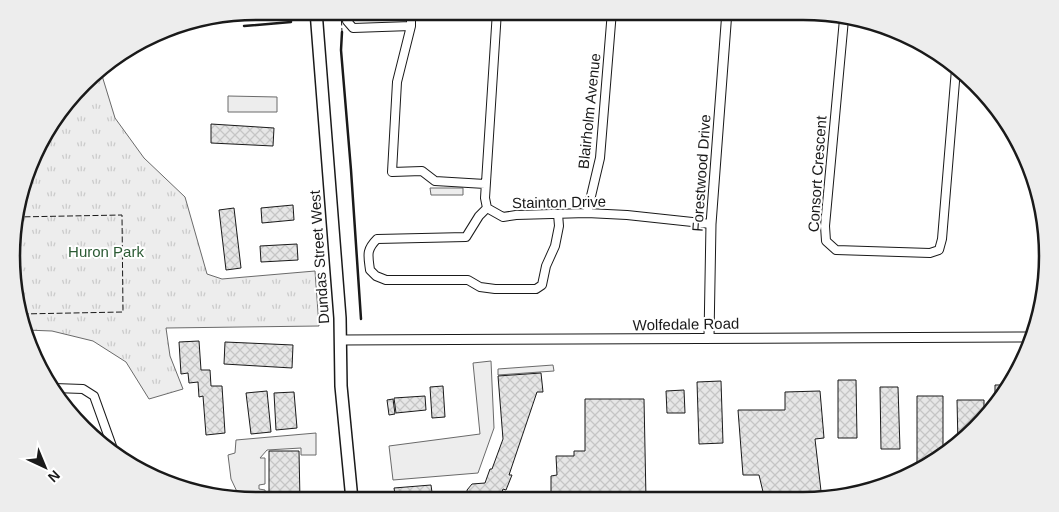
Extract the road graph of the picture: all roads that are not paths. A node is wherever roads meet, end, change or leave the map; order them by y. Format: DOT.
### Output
graph roads {
  1 [pos="317,20"];
  2 [pos="347,20"];
  3 [pos="411,20"];
  4 [pos="495,20"];
  5 [pos="611,20"];
  6 [pos="726,20"];
  7 [pos="844,24"];
  8 [pos="411,26"];
  9 [pos="955,76"];
  10 [pos="486,184"];
  11 [pos="488,208"];
  12 [pos="558,214"];
  13 [pos="587,214"];
  14 [pos="711,224"];
  15 [pos="709,337"];
  16 [pos="1024,337"];
  17 [pos="340,340"];
  18 [pos="61,388"];
  19 [pos="110,442"];
  20 [pos="351,492"];
  1 -- 17 [label="main road, Dundas Street West"];
  2 -- 8 [label="street"];
  3 -- 8 [label="street"];
  4 -- 10 [label="street"];
  5 -- 13 [label="street, Blairholm Avenue"];
  6 -- 14 [label="street, Forestwood Drive"];
  7 -- 9 [label="street, Consort Crescent"];
  8 -- 10 [label="street"];
  10 -- 11 [label="street"];
  11 -- 12 [label="street, Stainton Drive"];
  11 -- 12 [label="street"];
  12 -- 13 [label="street, Stainton Drive"];
  13 -- 14 [label="street, Stainton Drive"];
  14 -- 15 [label="street, Forestwood Drive"];
  15 -- 16 [label="street, Wolfedale Road"];
  15 -- 17 [label="street, Wolfedale Road"];
  17 -- 20 [label="main road, Dundas Street West"];
  18 -- 19 [label="street"];
}
